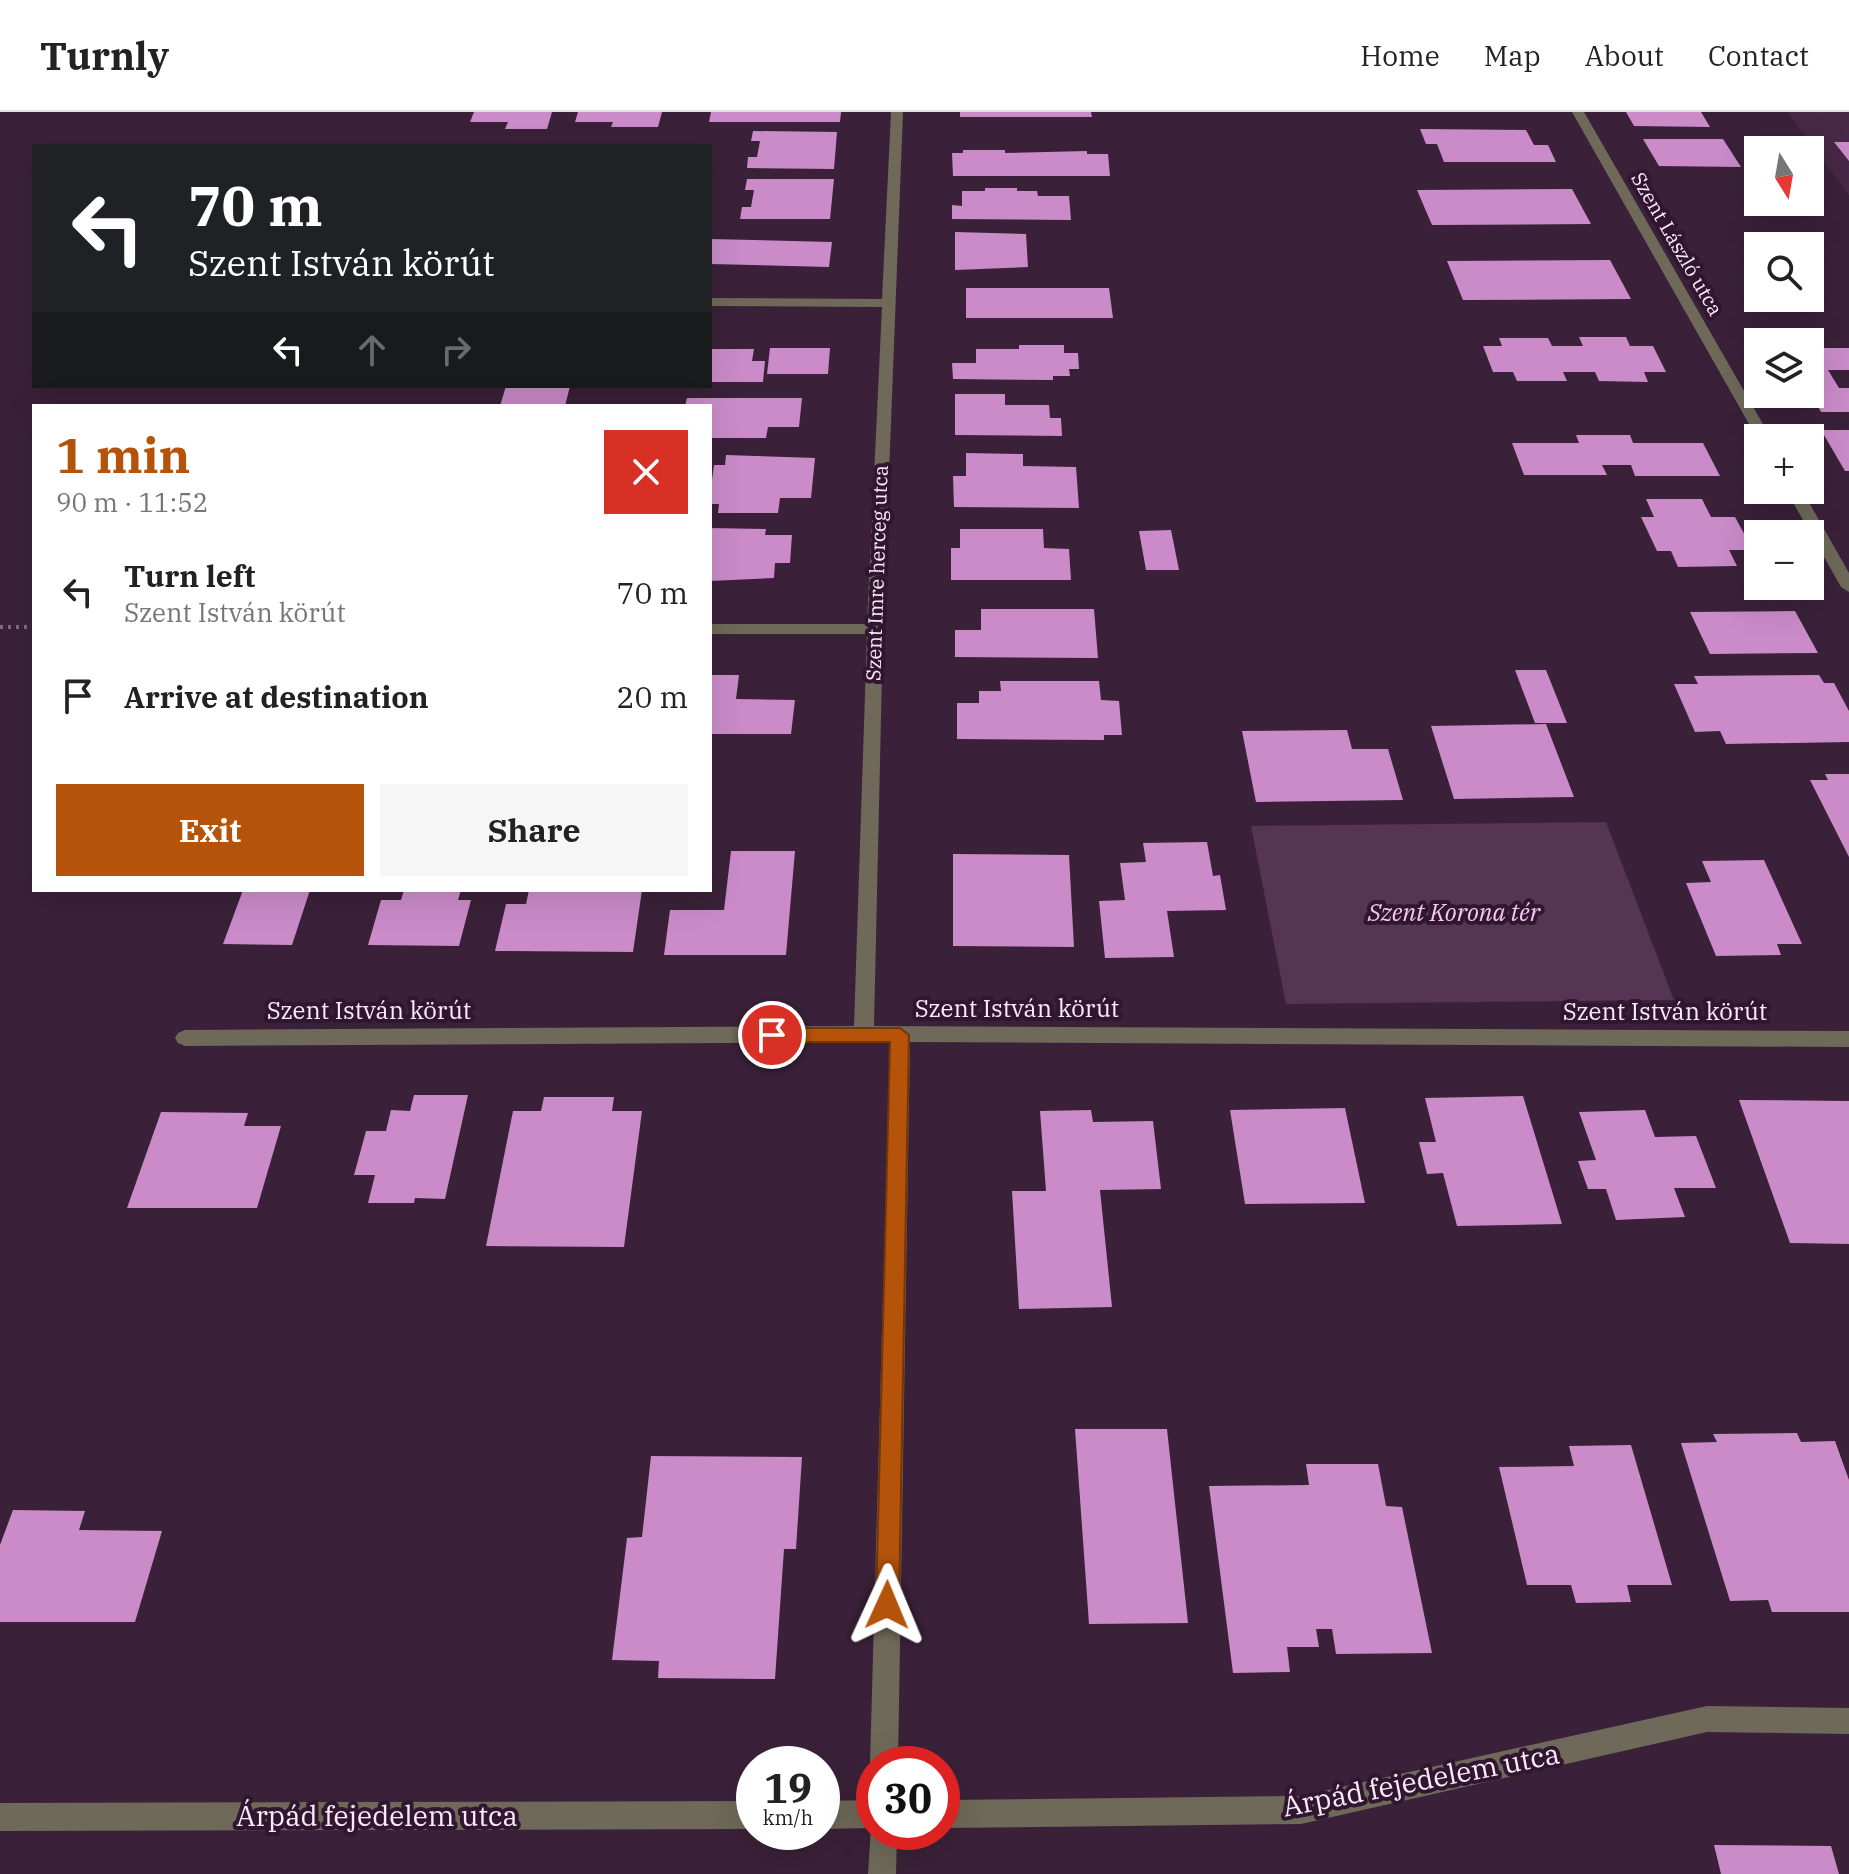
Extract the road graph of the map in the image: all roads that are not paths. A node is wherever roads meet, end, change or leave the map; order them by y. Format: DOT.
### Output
graph roads {
  1 [pos="897,112"];
  2 [pos="1578,112"];
  3 [pos="712,302"];
  4 [pos="887,303"];
  5 [pos="1756,424"];
  6 [pos="1802,504"];
  7 [pos="1849,587"];
  8 [pos="712,629"];
  9 [pos="875,629"];
  10 [pos="864,1034"];
  11 [pos="900,1035"];
  12 [pos="185,1038"];
  13 [pos="1849,1039"];
  14 [pos="1849,1721"];
  15 [pos="884,1746"];
  16 [pos="960,1814"];
  17 [pos="736,1815"];
  18 [pos="0,1817"];
  19 [pos="883,1850"];
  20 [pos="882,1874"];
  1 -- 4 [label="street, Szent Imre herceg utca"];
  2 -- 5 [label="street, Szent László utca"];
  3 -- 4 [label="street"];
  4 -- 9 [label="street, Szent Imre herceg utca"];
  6 -- 7 [label="street"];
  8 -- 9 [label="street"];
  9 -- 10 [label="street, Szent Imre herceg utca"];
  10 -- 11 [label="street, Szent István körút"];
  10 -- 12 [label="street, Szent István körút"];
  11 -- 13 [label="street, Szent István körút"];
  11 -- 15 [label="street"];
  14 -- 16 [label="street, Árpád fejedelem utca"];
  17 -- 18 [label="street, Árpád fejedelem utca"];
  19 -- 20 [label="street"];
}
